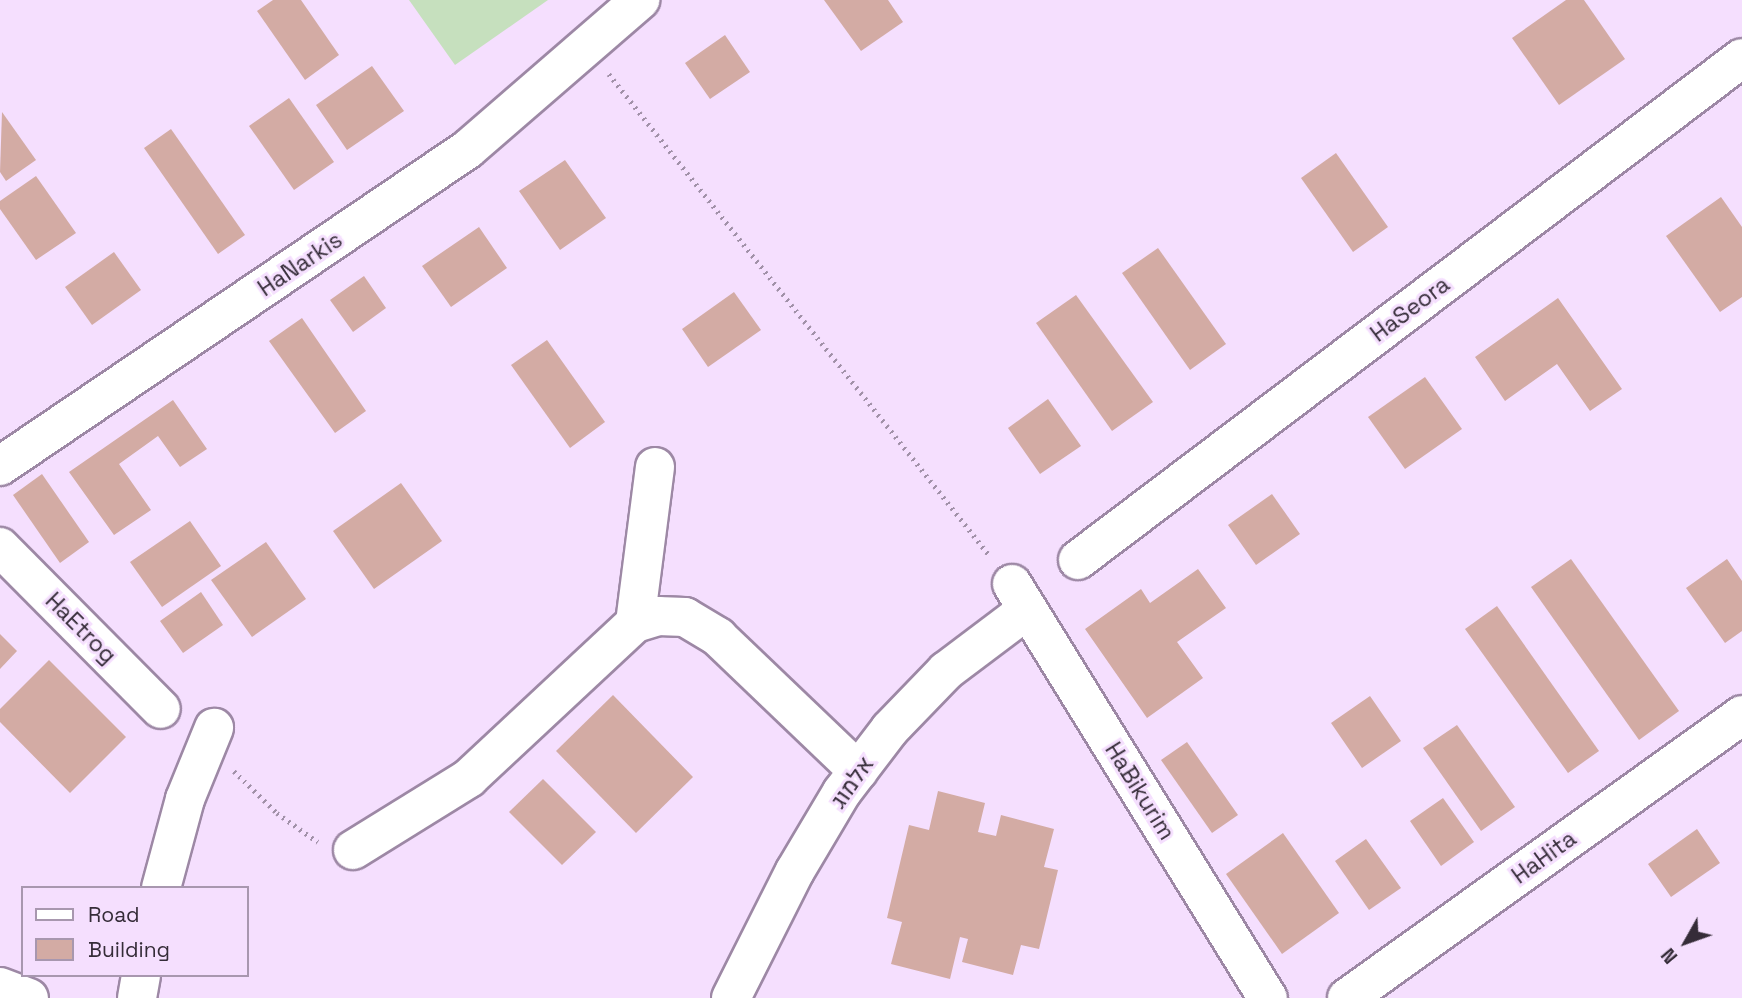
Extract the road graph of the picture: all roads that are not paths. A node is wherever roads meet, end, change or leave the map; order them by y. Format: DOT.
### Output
graph roads {
  1 [pos="640,0"];
  2 [pos="1742,58"];
  3 [pos="0,466"];
  4 [pos="655,467"];
  5 [pos="0,547"];
  6 [pos="1078,560"];
  7 [pos="1020,597"];
  8 [pos="635,624"];
  9 [pos="161,709"];
  10 [pos="1742,715"];
  11 [pos="210,736"];
  12 [pos="858,771"];
  13 [pos="353,850"];
  14 [pos="161,886"];
  15 [pos="141,977"];
  16 [pos="0,987"];
  17 [pos="29,998"];
  18 [pos="137,998"];
  19 [pos="731,998"];
  20 [pos="1268,998"];
  21 [pos="1347,998"];
  1 -- 3 [label="street, HaNarkis"];
  2 -- 6 [label="street, HaSeora"];
  4 -- 8 [label="street"];
  5 -- 9 [label="street, HaEtrog"];
  7 -- 12 [label="street, אלמוג"];
  7 -- 20 [label="street, HaBikurim"];
  8 -- 12 [label="street"];
  8 -- 13 [label="street"];
  10 -- 21 [label="street, HaHita"];
  11 -- 14 [label="street"];
  12 -- 19 [label="street, אלמוג"];
  15 -- 18 [label="street"];
  16 -- 17 [label="street"];
}
